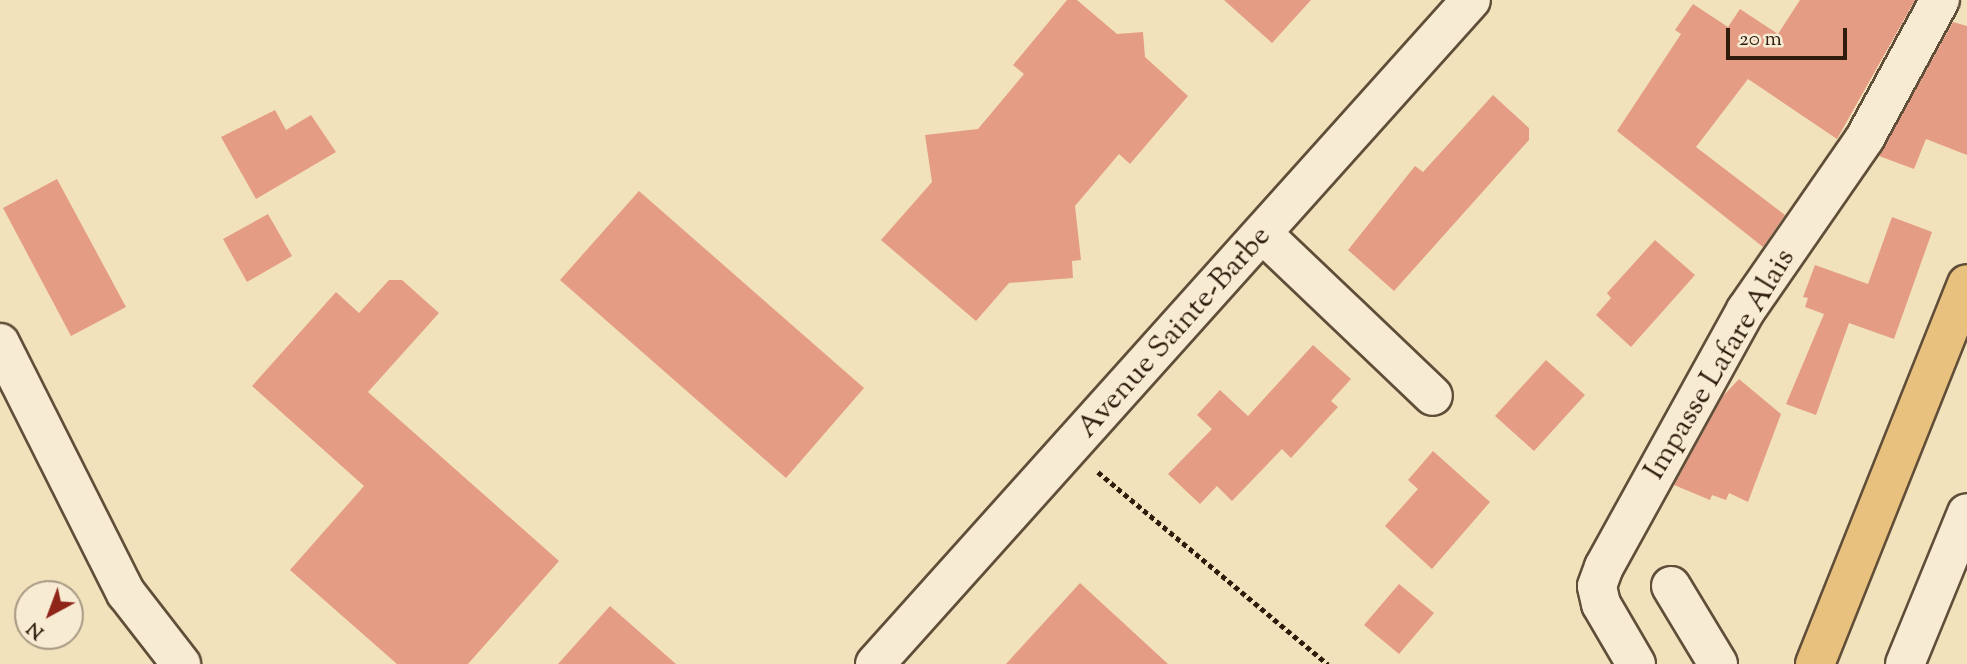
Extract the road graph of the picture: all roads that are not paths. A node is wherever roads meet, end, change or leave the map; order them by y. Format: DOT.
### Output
graph roads {
  1 [pos="1471,0"];
  2 [pos="1940,0"];
  3 [pos="1264,235"];
  4 [pos="1967,285"];
  5 [pos="1961,310"];
  6 [pos="0,343"];
  7 [pos="1433,396"];
  8 [pos="1967,513"];
  9 [pos="1671,586"];
  10 [pos="181,664"];
  11 [pos="875,664"];
  12 [pos="1636,664"];
  13 [pos="1718,664"];
  14 [pos="1815,664"];
  15 [pos="1905,664"];
  1 -- 3 [label="street, Avenue Sainte-Barbe"];
  2 -- 12 [label="street, Impasse Lafare Alais"];
  3 -- 7 [label="street"];
  3 -- 11 [label="street, Avenue Sainte-Barbe"];
  4 -- 5 [label="main road"];
  5 -- 14 [label="main road"];
  6 -- 10 [label="street"];
  8 -- 15 [label="street"];
  9 -- 13 [label="street"];
}
